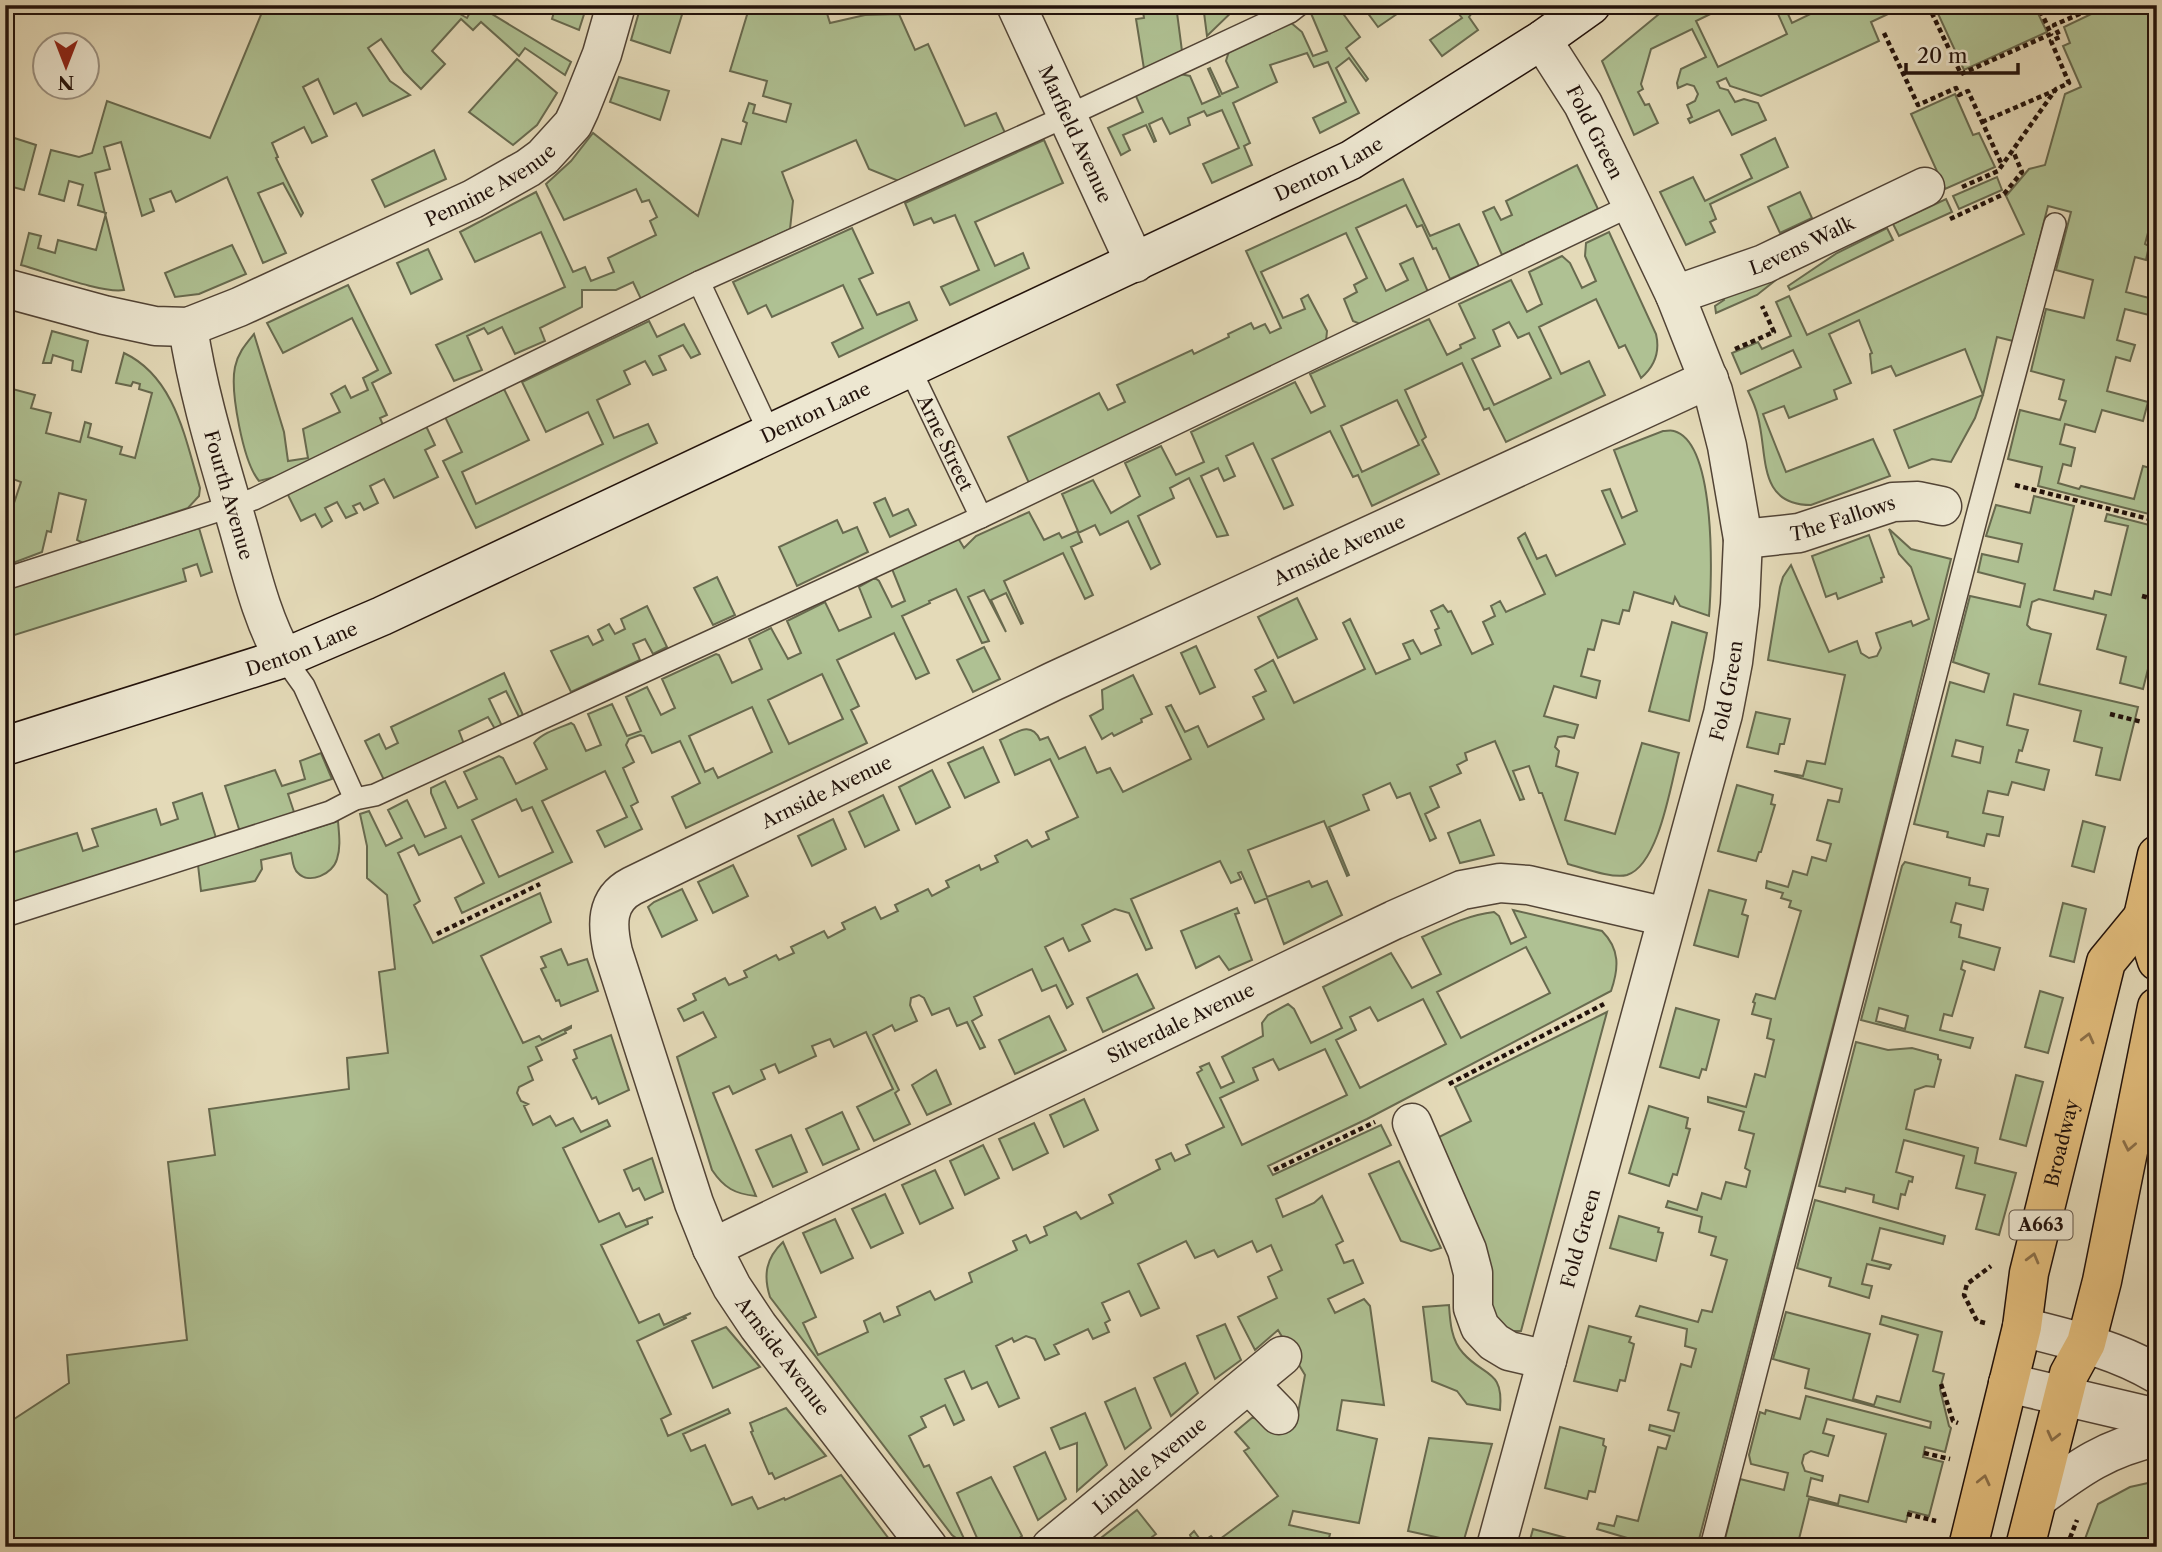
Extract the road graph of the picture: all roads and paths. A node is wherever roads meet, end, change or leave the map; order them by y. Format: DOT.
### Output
graph roads {
  1 [pos="616,5"];
  2 [pos="1016,5"];
  3 [pos="1299,5"];
  4 [pos="1591,5"];
  5 [pos="1928,5"];
  6 [pos="2038,5"];
  7 [pos="2097,6"];
  8 [pos="1884,33"];
  9 [pos="1542,40"];
  10 [pos="2056,89"];
  11 [pos="1067,116"];
  12 [pos="1982,122"];
  13 [pos="2002,166"];
  14 [pos="1942,187"];
  15 [pos="1632,205"];
  16 [pos="2055,224"];
  17 [pos="1135,263"];
  18 [pos="699,282"];
  19 [pos="5,288"];
  20 [pos="1675,295"];
  21 [pos="1760,302"];
  22 [pos="188,327"];
  23 [pos="1718,366"];
  24 [pos="910,369"];
  25 [pos="770,434"];
  26 [pos="1987,478"];
  27 [pos="232,506"];
  28 [pos="1942,506"];
  29 [pos="981,517"];
  30 [pos="2157,521"];
  31 [pos="1743,539"];
  32 [pos="5,579"];
  33 [pos="2142,596"];
  34 [pos="2157,600"];
  35 [pos="284,658"];
  36 [pos="2110,714"];
  37 [pos="2142,722"];
  38 [pos="5,747"];
  39 [pos="355,799"];
  40 [pos="2157,855"];
  41 [pos="540,884"];
  42 [pos="5,916"];
  43 [pos="2144,916"];
  44 [pos="1667,917"];
  45 [pos="437,934"];
  46 [pos="2157,961"];
  47 [pos="1605,1003"];
  48 [pos="2157,1007"];
  49 [pos="1450,1084"];
  50 [pos="1399,1120"];
  51 [pos="1274,1170"];
  52 [pos="2157,1221"];
  53 [pos="712,1248"];
  54 [pos="1995,1264"];
  55 [pos="2157,1282"];
  56 [pos="2004,1325"];
  57 [pos="2086,1343"];
  58 [pos="1282,1356"];
  59 [pos="1547,1360"];
  60 [pos="2157,1374"];
  61 [pos="2008,1382"];
  62 [pos="1249,1384"];
  63 [pos="1941,1384"];
  64 [pos="2063,1396"];
  65 [pos="1279,1415"];
  66 [pos="2157,1418"];
  67 [pos="1961,1424"];
  68 [pos="2157,1437"];
  69 [pos="1923,1453"];
  70 [pos="1952,1459"];
  71 [pos="2038,1498"];
  72 [pos="1908,1514"];
  73 [pos="1936,1521"];
  74 [pos="928,1547"];
  75 [pos="1051,1547"];
  76 [pos="1496,1547"];
  77 [pos="1711,1547"];
  78 [pos="1968,1547"];
  79 [pos="2025,1547"];
  1 -- 22 [label="street, Pennine Avenue"];
  2 -- 11 [label="street, Marfield Avenue"];
  3 -- 11 [label="lane"];
  4 -- 9 [label="street, Denton Lane"];
  5 -- 6 [label="path"];
  7 -- 10 [label="path"];
  8 -- 12 [label="path"];
  9 -- 15 [label="street, Fold Green"];
  9 -- 17 [label="street, Denton Lane"];
  10 -- 12 [label="path"];
  10 -- 13 [label="path"];
  11 -- 17 [label="street, Marfield Avenue"];
  11 -- 18 [label="lane"];
  12 -- 13 [label="path"];
  13 -- 14 [label="path"];
  14 -- 20 [label="street, Levens Walk"];
  15 -- 20 [label="street, Fold Green"];
  15 -- 29 [label="lane"];
  16 -- 26 [label="lane"];
  17 -- 24 [label="street, Denton Lane"];
  18 -- 25 [label="lane"];
  18 -- 27 [label="lane"];
  19 -- 22 [label="street"];
  20 -- 23 [label="street, Fold Green"];
  21 -- 23 [label="path"];
  22 -- 27 [label="street, Fourth Avenue"];
  23 -- 31 [label="street, Fold Green"];
  23 -- 53 [label="street, Arnside Avenue"];
  24 -- 25 [label="street, Denton Lane"];
  24 -- 29 [label="lane, Arne Street"];
  25 -- 35 [label="street, Denton Lane"];
  26 -- 30 [label="path"];
  26 -- 77 [label="lane"];
  27 -- 32 [label="lane"];
  27 -- 35 [label="street, Fourth Avenue"];
  28 -- 31 [label="street, The Fallows"];
  29 -- 39 [label="lane"];
  31 -- 44 [label="street, Fold Green"];
  33 -- 34 [label="path"];
  35 -- 38 [label="street, Denton Lane"];
  35 -- 39 [label="lane"];
  36 -- 37 [label="path"];
  39 -- 42 [label="lane"];
  40 -- 43 [label="highway, Broadway / A663"];
  41 -- 45 [label="path"];
  43 -- 46 [label="highway, Broadway / A663"];
  56 -- 43 [label="highway, Broadway / A663, one-way"];
  44 -- 53 [label="street, Silverdale Avenue"];
  44 -- 59 [label="street, Fold Green"];
  47 -- 49 [label="path"];
  48 -- 57 [label="highway, one-way"];
  50 -- 51 [label="path"];
  50 -- 59 [label="street"];
  52 -- 55 [label="path"];
  53 -- 74 [label="street, Arnside Avenue"];
  54 -- 56 [label="path"];
  56 -- 57 [label="street"];
  56 -- 61 [label="highway, Broadway / A663"];
  57 -- 60 [label="street"];
  57 -- 64 [label="highway"];
  58 -- 62 [label="street, Lindale Avenue"];
  59 -- 76 [label="street, Fold Green"];
  61 -- 64 [label="street"];
  78 -- 61 [label="highway, Broadway / A663, one-way"];
  62 -- 65 [label="street"];
  62 -- 75 [label="street, Lindale Avenue"];
  63 -- 67 [label="path"];
  64 -- 66 [label="street"];
  64 -- 71 [label="highway, one-way"];
  68 -- 71 [label="street"];
  69 -- 70 [label="path"];
  71 -- 79 [label="highway"];
  72 -- 73 [label="path"];
}
